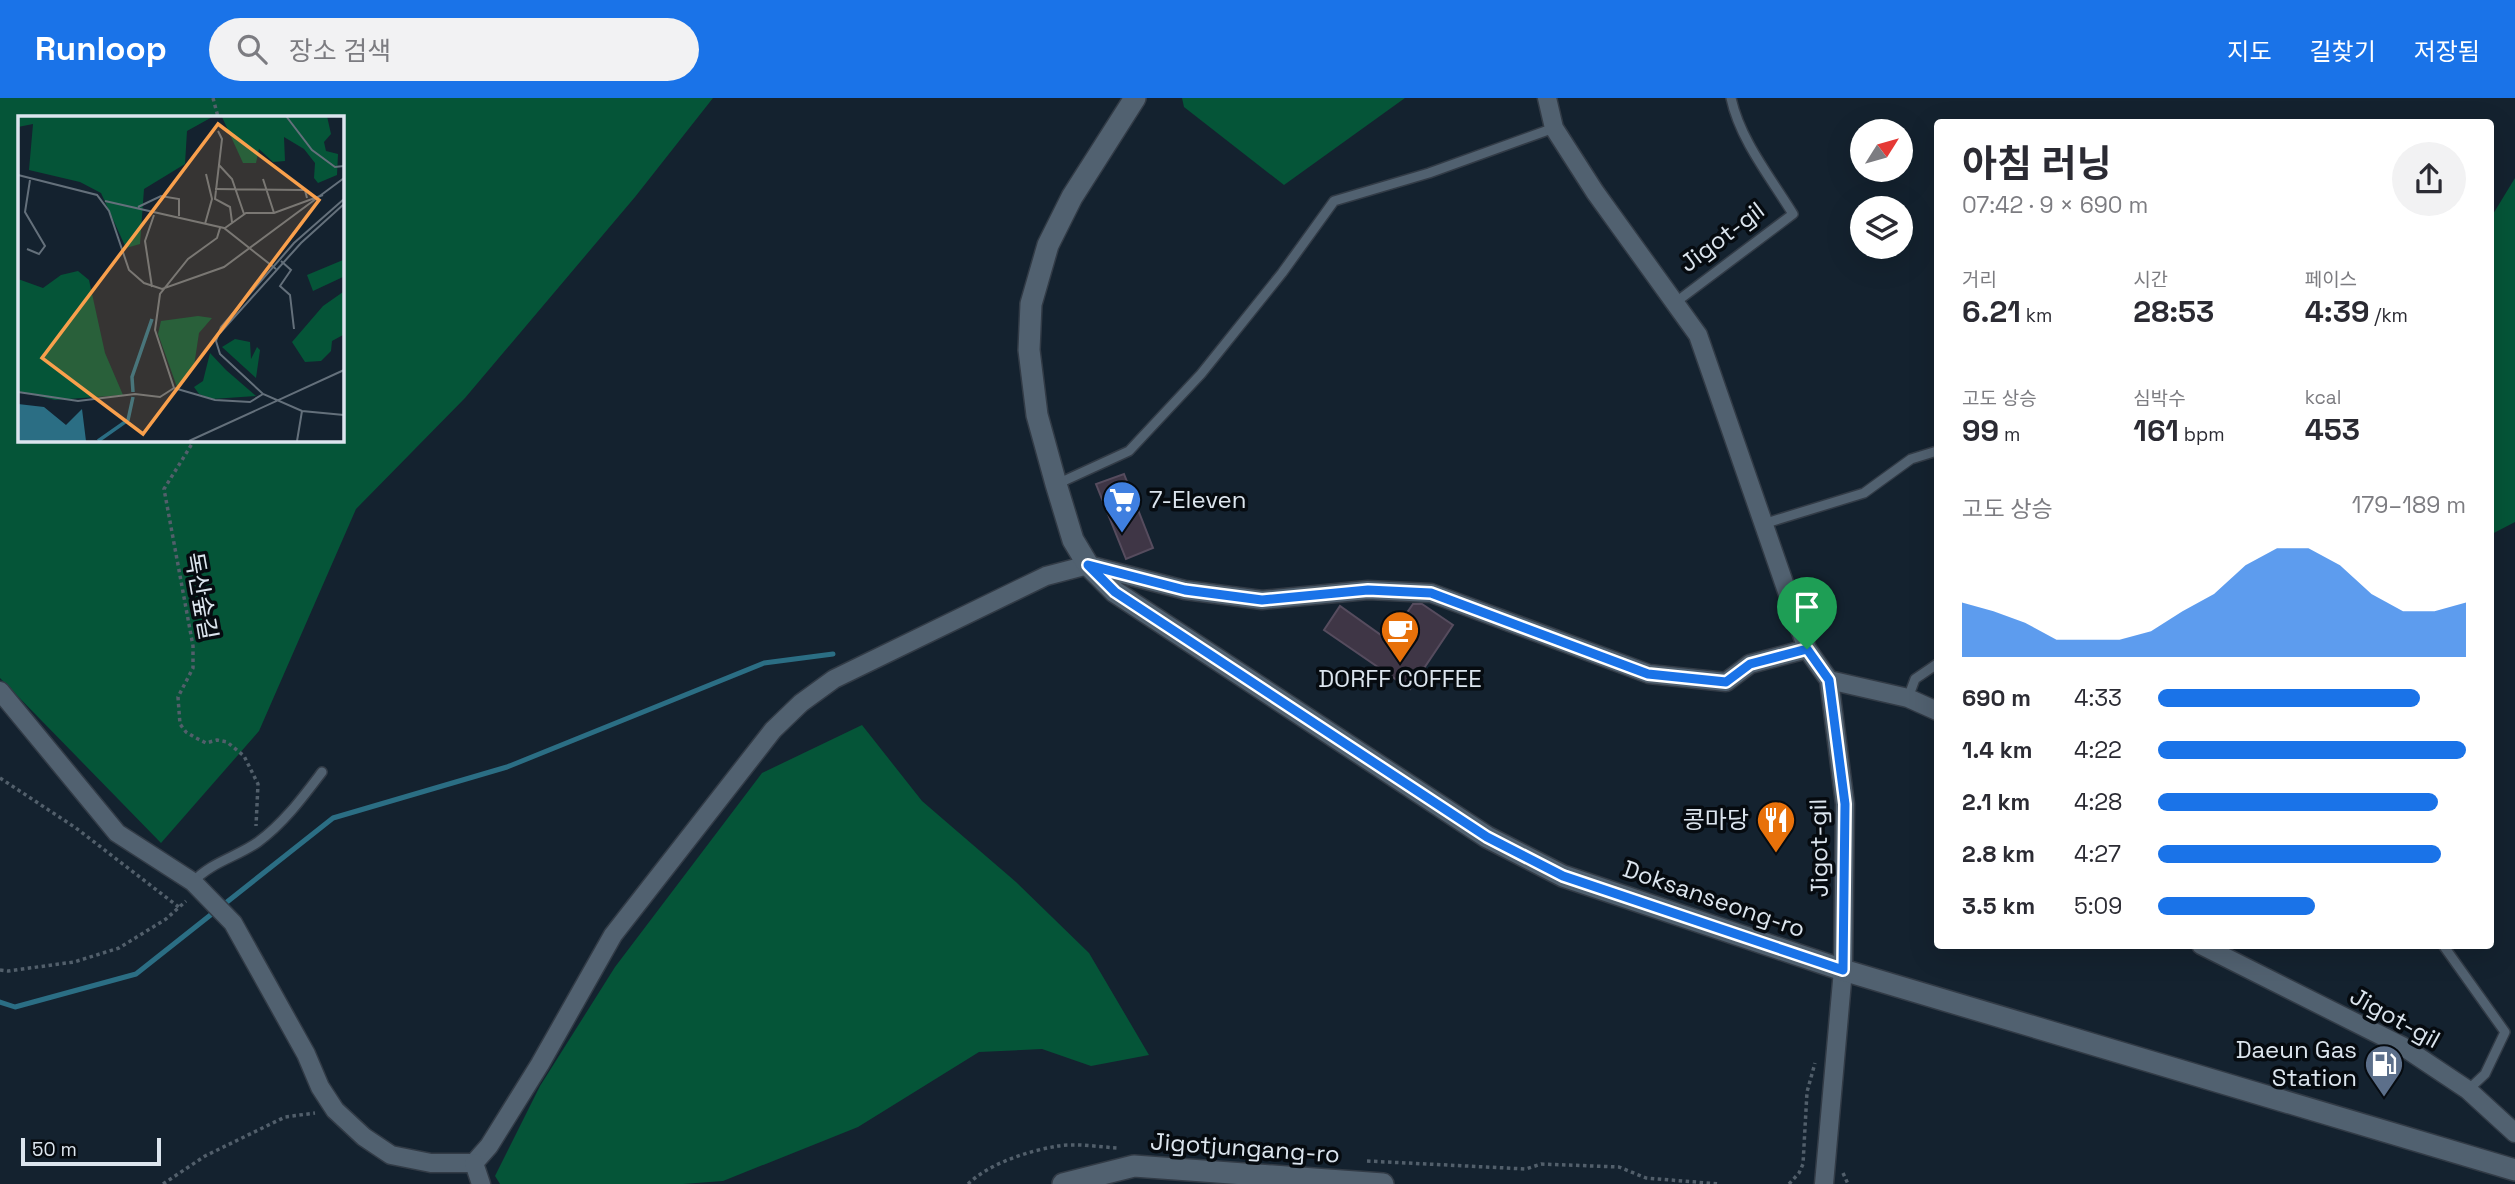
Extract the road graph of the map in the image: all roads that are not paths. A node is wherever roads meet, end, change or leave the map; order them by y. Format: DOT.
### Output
graph roads {
  1 [pos="1135,98"];
  2 [pos="1547,98"];
  3 [pos="1731,98"];
  4 [pos="1554,128"];
  5 [pos="1676,302"];
  6 [pos="1934,452"];
  7 [pos="1056,484"];
  8 [pos="1763,524"];
  9 [pos="1088,565"];
  10 [pos="1807,649"];
  11 [pos="1934,666"];
  12 [pos="1829,680"];
  13 [pos="0,691"];
  14 [pos="1908,698"];
  15 [pos="1934,710"];
  16 [pos="322,772"];
  17 [pos="193,882"];
  18 [pos="2209,949"];
  19 [pos="2446,949"];
  20 [pos="1843,970"];
  21 [pos="2468,1090"];
  22 [pos="2515,1133"];
  23 [pos="474,1163"];
  24 [pos="2515,1170"];
  25 [pos="481,1184"];
  26 [pos="1063,1184"];
  27 [pos="1383,1184"];
  28 [pos="1824,1184"];
  1 -- 7 [label="street, Doksanseong-ro"];
  2 -- 4 [label="street, Jigot-gil"];
  3 -- 5 [label="lane, Jigot-gil"];
  4 -- 5 [label="street, Jigot-gil"];
  4 -- 7 [label="lane"];
  5 -- 8 [label="street, Jigot-gil"];
  6 -- 8 [label="lane"];
  7 -- 9 [label="street, Doksanseong-ro"];
  8 -- 10 [label="street, Jigot-gil"];
  9 -- 10 [label="street"];
  9 -- 20 [label="street, Doksanseong-ro"];
  9 -- 23 [label="street"];
  10 -- 12 [label="street, Jigot-gil"];
  11 -- 14 [label="lane"];
  12 -- 14 [label="street"];
  12 -- 20 [label="street, Jigot-gil"];
  13 -- 17 [label="street"];
  14 -- 15 [label="street"];
  16 -- 17 [label="lane"];
  17 -- 23 [label="street"];
  18 -- 21 [label="street, Jigot-gil"];
  19 -- 21 [label="lane"];
  20 -- 24 [label="street, Doksanseong-ro"];
  20 -- 28 [label="street, Jigot-gil"];
  21 -- 22 [label="street, Jigot-gil"];
  23 -- 25 [label="street"];
  26 -- 27 [label="street, Jigotjungang-ro"];
}
